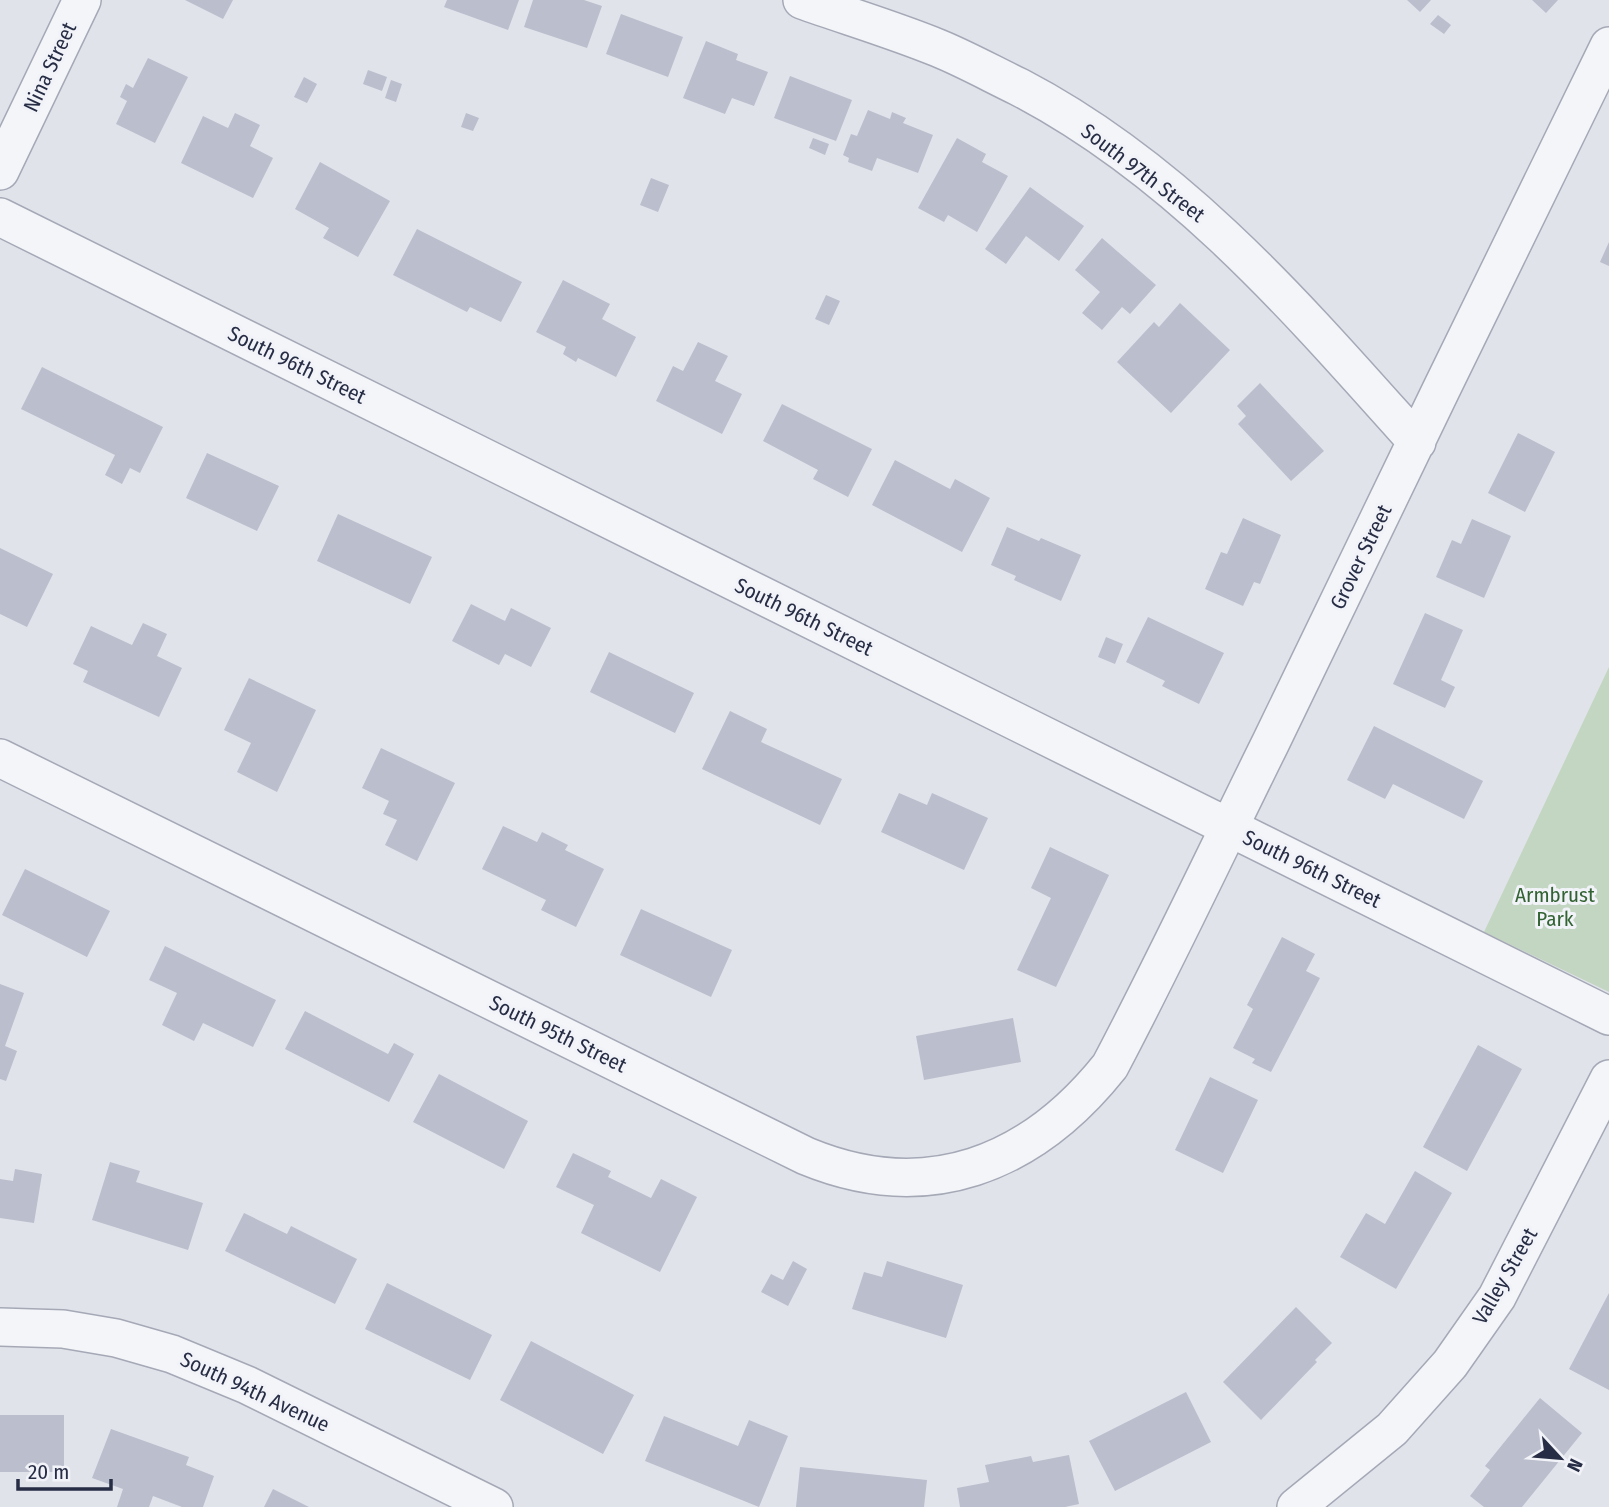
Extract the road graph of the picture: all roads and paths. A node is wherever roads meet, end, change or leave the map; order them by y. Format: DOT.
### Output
graph roads {
  1 [pos="82,0"];
  2 [pos="802,0"];
  3 [pos="1609,46"];
  4 [pos="0,172"];
  5 [pos="0,218"];
  6 [pos="1417,442"];
  7 [pos="0,758"];
  8 [pos="1229,828"];
  9 [pos="1609,1016"];
  10 [pos="1110,1066"];
  11 [pos="1609,1079"];
  12 [pos="0,1327"];
  13 [pos="494,1507"];
  14 [pos="1296,1507"];
  1 -- 4 [label="street, Nina Street"];
  2 -- 6 [label="street, South 97th Street"];
  3 -- 6 [label="street, Grover Street"];
  5 -- 8 [label="street, South 96th Street"];
  6 -- 8 [label="street, Grover Street"];
  7 -- 10 [label="street, South 95th Street"];
  8 -- 9 [label="street, South 96th Street"];
  8 -- 10 [label="street, Grover Street"];
  11 -- 14 [label="street, Valley Street"];
  12 -- 13 [label="street, South 94th Avenue"];
}
